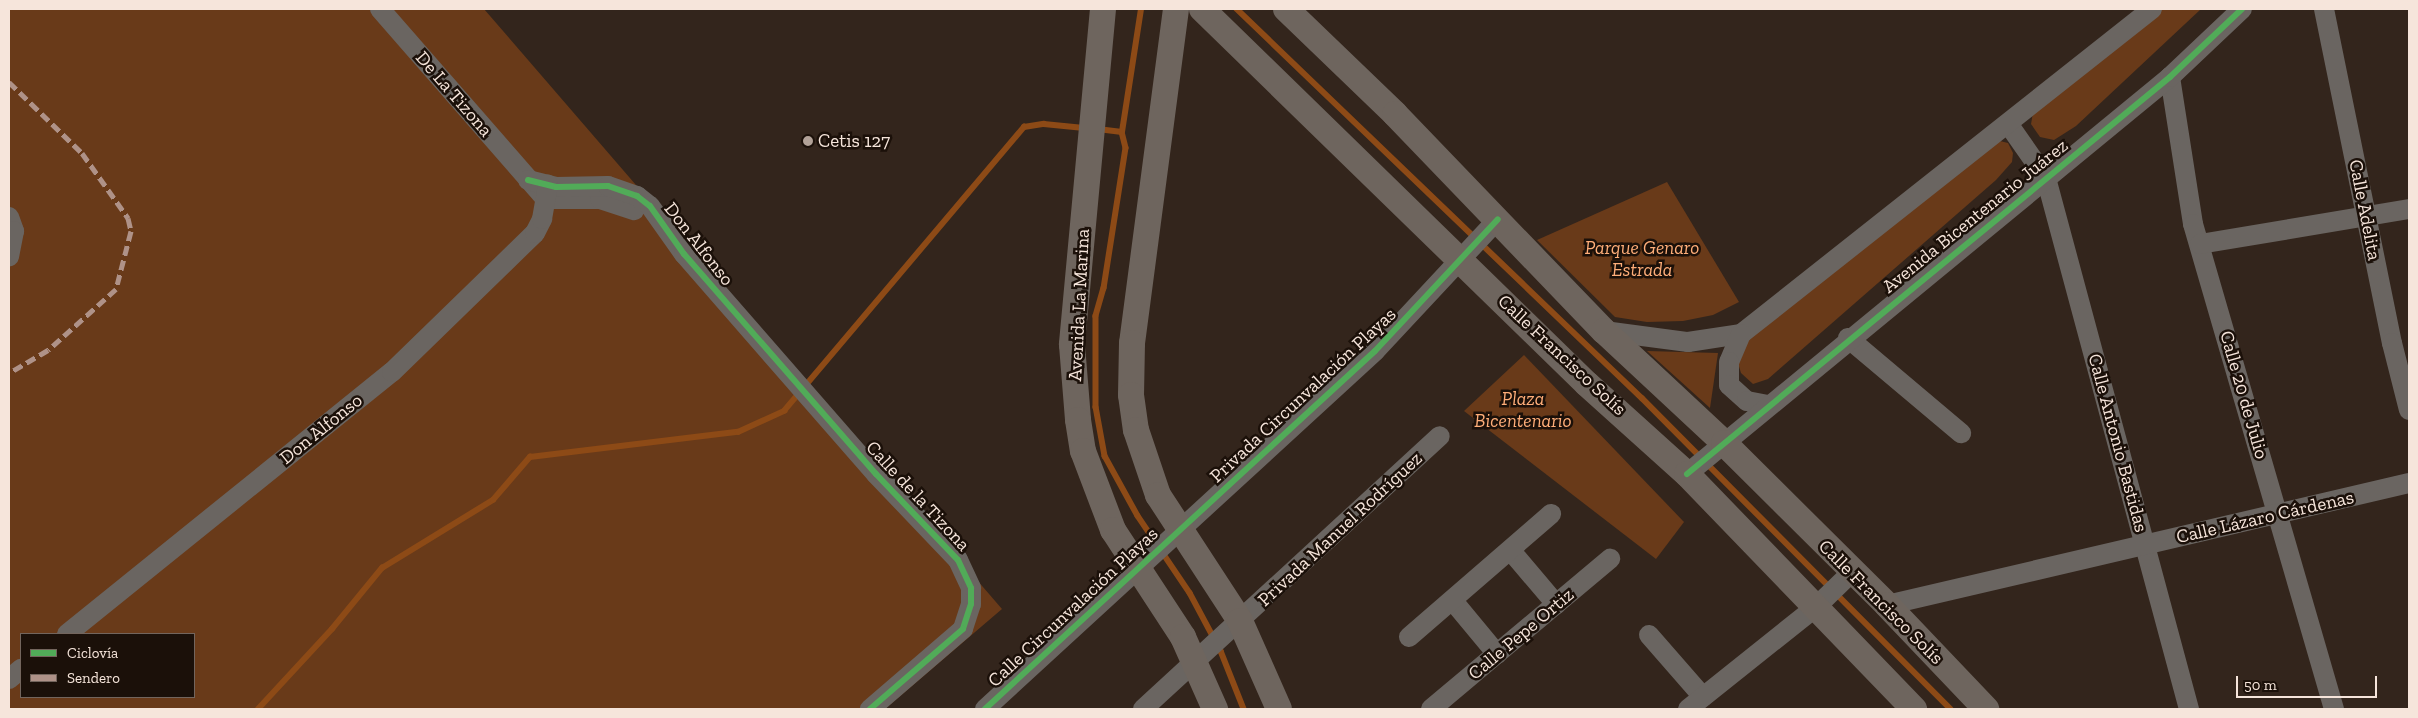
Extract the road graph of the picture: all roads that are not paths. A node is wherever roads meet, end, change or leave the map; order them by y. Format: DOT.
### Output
graph roads {
  1 [pos="380,9"];
  2 [pos="1103,9"];
  3 [pos="1176,9"];
  4 [pos="1202,9"];
  5 [pos="2152,9"];
  6 [pos="2242,9"];
  7 [pos="2324,9"];
  8 [pos="1291,11"];
  9 [pos="2170,77"];
  10 [pos="2009,125"];
  11 [pos="2046,178"];
  12 [pos="528,180"];
  13 [pos="547,192"];
  14 [pos="2409,209"];
  15 [pos="9,216"];
  16 [pos="2366,216"];
  17 [pos="1498,219"];
  18 [pos="2200,244"];
  19 [pos="9,257"];
  20 [pos="1460,257"];
  21 [pos="1604,331"];
  22 [pos="1741,334"];
  23 [pos="1848,338"];
  24 [pos="789,374"];
  25 [pos="1767,404"];
  26 [pos="2409,410"];
  27 [pos="1961,433"];
  28 [pos="1440,436"];
  29 [pos="1724,443"];
  30 [pos="1687,474"];
  31 [pos="2409,483"];
  32 [pos="2279,513"];
  33 [pos="1551,514"];
  34 [pos="1181,527"];
  35 [pos="2145,545"];
  36 [pos="1511,551"];
  37 [pos="1610,558"];
  38 [pos="1138,567"];
  39 [pos="1852,572"];
  40 [pos="1453,601"];
  41 [pos="1556,604"];
  42 [pos="1887,605"];
  43 [pos="1817,606"];
  44 [pos="1240,621"];
  45 [pos="68,633"];
  46 [pos="1649,635"];
  47 [pos="1409,637"];
  48 [pos="1497,654"];
  49 [pos="1194,663"];
  50 [pos="20,670"];
  51 [pos="9,679"];
  52 [pos="1696,703"];
  53 [pos="870,709"];
  54 [pos="985,709"];
  55 [pos="1143,709"];
  56 [pos="1215,709"];
  57 [pos="1279,709"];
  58 [pos="1431,709"];
  59 [pos="1914,709"];
  60 [pos="1986,709"];
  61 [pos="2189,709"];
  62 [pos="2334,709"];
  1 -- 12 [label="street, De La Tizona"];
  2 -- 38 [label="main road, Avenida La Marina"];
  3 -- 34 [label="main road"];
  4 -- 20 [label="main road, Calle Francisco Solís"];
  5 -- 10 [label="street"];
  6 -- 9 [label="street, Avenida Bicentenario Juárez"];
  7 -- 16 [label="street, Calle Adelita"];
  8 -- 17 [label="main road, Calle Francisco Solís"];
  9 -- 11 [label="street, Avenida Bicentenario Juárez"];
  9 -- 18 [label="street, Calle 20 de Julio"];
  10 -- 11 [label="street, Calle Antonio Bastidas"];
  10 -- 22 [label="street"];
  11 -- 23 [label="street, Avenida Bicentenario Juárez"];
  11 -- 35 [label="street, Calle Antonio Bastidas"];
  12 -- 13 [label="street, Don Alfonso"];
  13 -- 24 [label="street, Don Alfonso"];
  13 -- 45 [label="street, Don Alfonso"];
  14 -- 16 [label="street"];
  15 -- 19 [label="street"];
  16 -- 18 [label="street"];
  16 -- 26 [label="street, Calle Adelita"];
  17 -- 20 [label="street, Privada Circunvalación Playas"];
  17 -- 21 [label="main road, Calle Francisco Solís"];
  18 -- 32 [label="street, Calle 20 de Julio"];
  20 -- 30 [label="main road, Calle Francisco Solís"];
  20 -- 34 [label="street, Privada Circunvalación Playas"];
  21 -- 22 [label="street"];
  21 -- 29 [label="main road, Calle Francisco Solís"];
  22 -- 25 [label="street"];
  23 -- 25 [label="street, Avenida Bicentenario Juárez"];
  23 -- 27 [label="street"];
  24 -- 53 [label="street, Calle de la Tizona"];
  25 -- 29 [label="street, Avenida Bicentenario Juárez"];
  28 -- 44 [label="street, Privada Manuel Rodríguez"];
  29 -- 30 [label="street, Avenida Bicentenario Juárez"];
  29 -- 39 [label="main road, Calle Francisco Solís"];
  30 -- 43 [label="main road, Calle Francisco Solís"];
  31 -- 32 [label="street, Calle Lázaro Cárdenas"];
  32 -- 35 [label="street, Calle Lázaro Cárdenas"];
  32 -- 62 [label="street, Calle 20 de Julio"];
  33 -- 36 [label="street"];
  34 -- 38 [label="street, Calle Circunvalación Playas"];
  34 -- 44 [label="main road"];
  35 -- 42 [label="street, Calle Lázaro Cárdenas"];
  35 -- 61 [label="street, Calle Antonio Bastidas"];
  36 -- 40 [label="street"];
  36 -- 41 [label="street"];
  37 -- 41 [label="street, Calle Pepe Ortiz"];
  38 -- 49 [label="main road, Avenida La Marina"];
  38 -- 54 [label="street, Calle Circunvalación Playas"];
  39 -- 42 [label="main road, Calle Francisco Solís"];
  39 -- 43 [label="street"];
  40 -- 47 [label="street"];
  40 -- 48 [label="street"];
  41 -- 48 [label="street, Calle Pepe Ortiz"];
  42 -- 60 [label="main road, Calle Francisco Solís"];
  43 -- 52 [label="street"];
  43 -- 59 [label="main road, Calle Francisco Solís"];
  44 -- 49 [label="street"];
  44 -- 57 [label="main road"];
  46 -- 52 [label="street"];
  48 -- 58 [label="street, Calle Pepe Ortiz"];
  49 -- 55 [label="street"];
  49 -- 56 [label="main road, Avenida La Marina"];
  50 -- 51 [label="street"];
}
